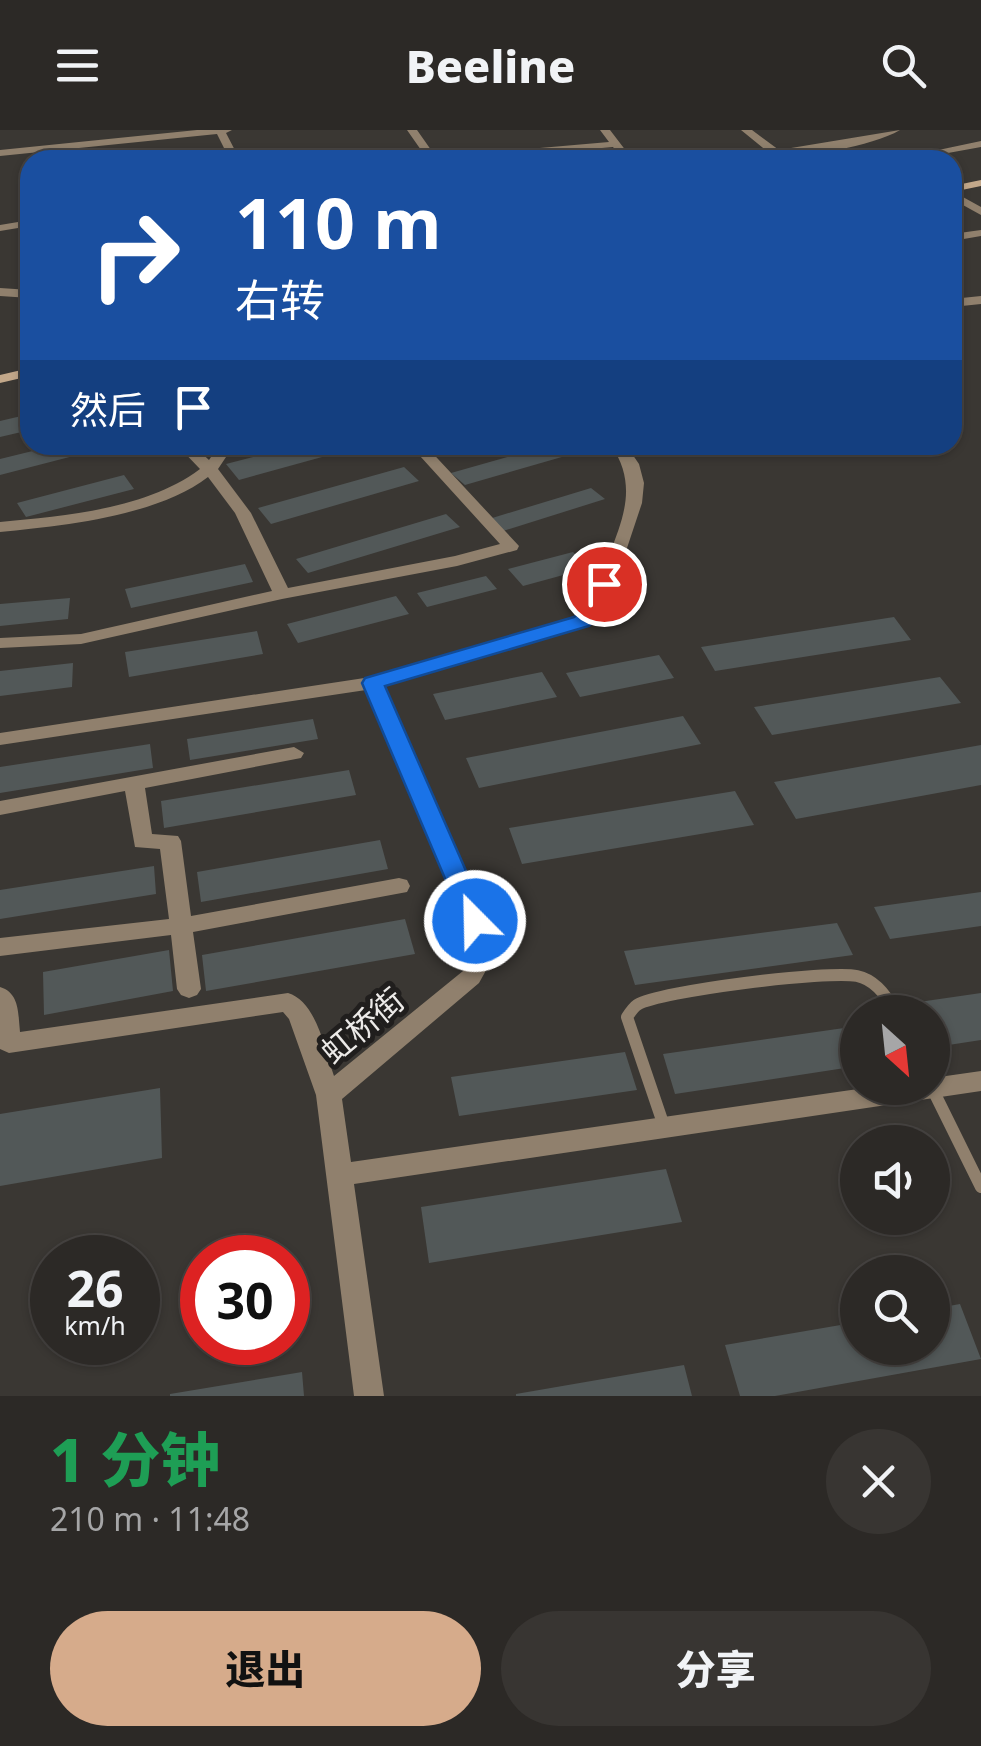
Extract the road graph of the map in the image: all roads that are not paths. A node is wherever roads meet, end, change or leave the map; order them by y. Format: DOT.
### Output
graph roads {
  1 [pos="227,130"];
  2 [pos="604,130"];
  3 [pos="746,130"];
  4 [pos="895,130"];
  5 [pos="220,131"];
  6 [pos="95,136"];
  7 [pos="879,137"];
  8 [pos="891,143"];
  9 [pos="615,144"];
  10 [pos="981,144"];
  11 [pos="547,150"];
  12 [pos="620,150"];
  13 [pos="773,150"];
  14 [pos="802,150"];
  15 [pos="952,150"];
  16 [pos="0,153"];
  17 [pos="195,455"];
  18 [pos="219,455"];
  19 [pos="425,455"];
  20 [pos="624,455"];
  21 [pos="210,469"];
  22 [pos="0,527"];
  23 [pos="282,594"];
  24 [pos="0,643"];
  25 [pos="373,683"];
  26 [pos="0,739"];
  27 [pos="294,753"];
  28 [pos="134,784"];
  29 [pos="0,808"];
  30 [pos="399,886"];
  31 [pos="180,926"];
  32 [pos="0,946"];
  33 [pos="188,989"];
  34 [pos="883,995"];
  35 [pos="0,996"];
  36 [pos="981,1081"];
  37 [pos="950,1085"];
  38 [pos="328,1095"];
  39 [pos="840,1101"];
  40 [pos="940,1105"];
  41 [pos="664,1127"];
  42 [pos="338,1175"];
  43 [pos="981,1187"];
  44 [pos="369,1396"];
  1 -- 5 [label="street"];
  2 -- 9 [label="street"];
  3 -- 13 [label="street"];
  4 -- 7 [label="street"];
  5 -- 6 [label="street"];
  6 -- 16 [label="street"];
  7 -- 8 [label="street"];
  7 -- 14 [label="street"];
  9 -- 11 [label="street"];
  9 -- 12 [label="street"];
  10 -- 15 [label="street"];
  17 -- 21 [label="street"];
  18 -- 21 [label="street"];
  19 -- 23 [label="street"];
  20 -- 25 [label="street"];
  21 -- 22 [label="street"];
  21 -- 23 [label="street"];
  23 -- 24 [label="street"];
  25 -- 26 [label="street"];
  25 -- 38 [label="street, 虹桥街"];
  27 -- 28 [label="street"];
  28 -- 29 [label="street"];
  28 -- 31 [label="street"];
  30 -- 31 [label="street"];
  31 -- 32 [label="street"];
  31 -- 33 [label="street"];
  34 -- 41 [label="lane"];
  35 -- 38 [label="street"];
  36 -- 37 [label="street"];
  38 -- 42 [label="street, 虹桥街"];
  39 -- 41 [label="street"];
  40 -- 43 [label="lane"];
  41 -- 42 [label="street"];
  42 -- 44 [label="street, 虹桥街"];
}
